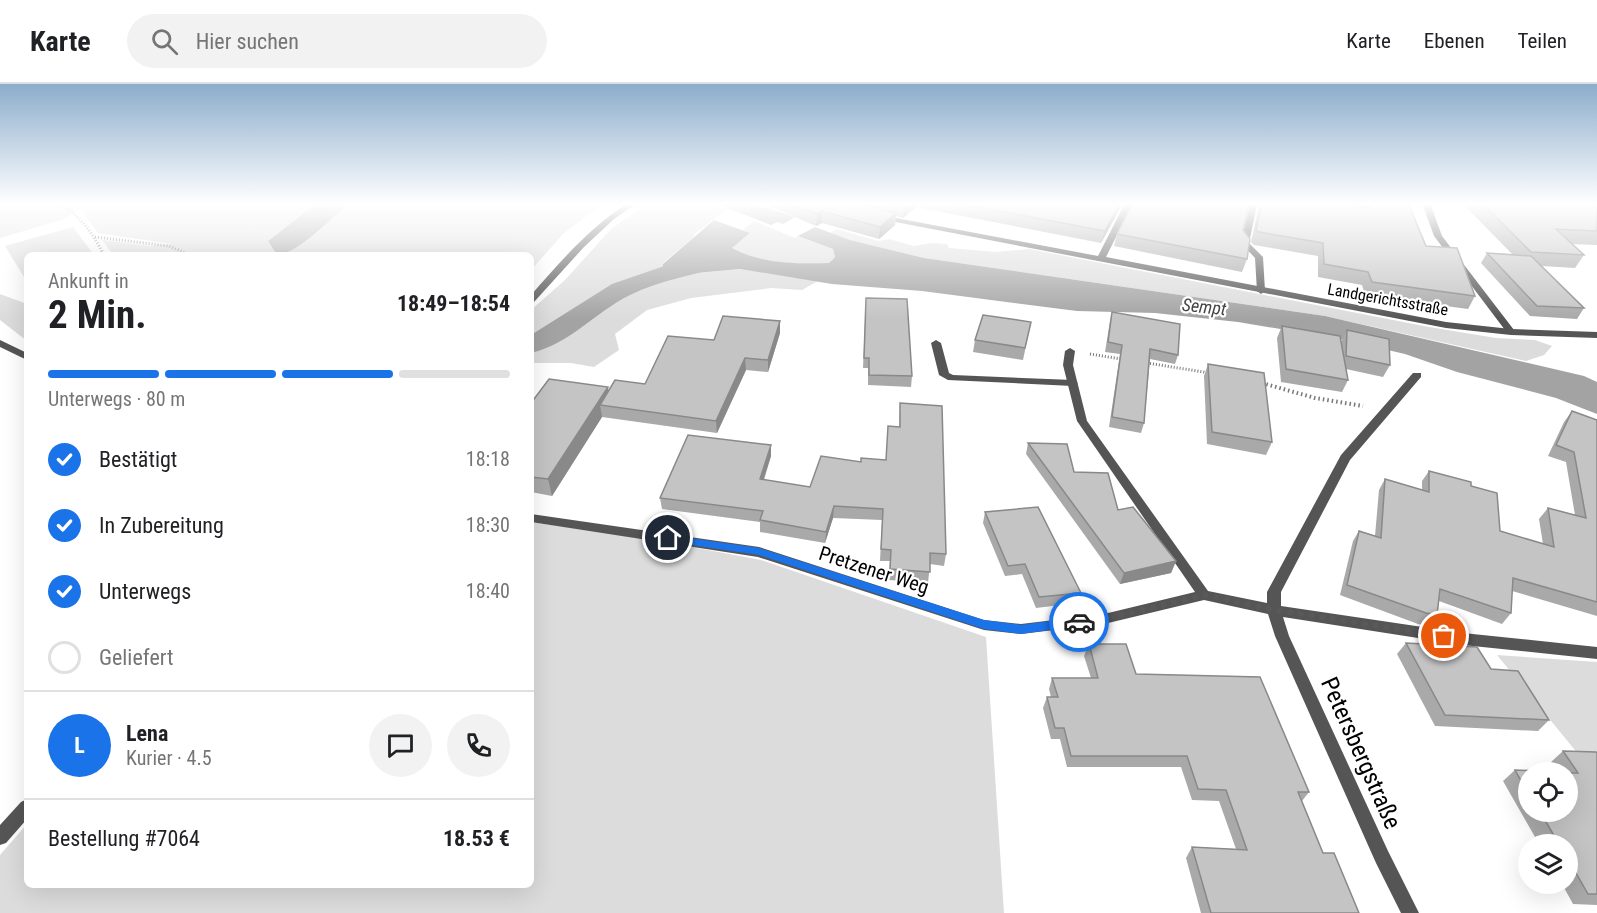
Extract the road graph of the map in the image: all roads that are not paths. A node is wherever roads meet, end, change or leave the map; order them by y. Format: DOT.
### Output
graph roads {
  1 [pos="585,242"];
  2 [pos="1004,242"];
  3 [pos="1109,242"];
  4 [pos="1245,242"];
  5 [pos="1442,242"];
  6 [pos="1100,260"];
  7 [pos="1261,291"];
  8 [pos="534,297"];
  9 [pos="1511,332"];
  10 [pos="1597,335"];
  11 [pos="0,343"];
  12 [pos="936,343"];
  13 [pos="1070,351"];
  14 [pos="24,355"];
  15 [pos="1417,375"];
  16 [pos="1073,383"];
  17 [pos="534,518"];
  18 [pos="1204,595"];
  19 [pos="1274,610"];
  20 [pos="1597,653"];
  21 [pos="24,810"];
  22 [pos="0,837"];
  23 [pos="1410,913"];
  1 -- 8 [label="street"];
  2 -- 6 [label="street, Landgerichtsstraße"];
  3 -- 6 [label="street"];
  4 -- 7 [label="street"];
  5 -- 9 [label="street, Landgerichtsstraße"];
  6 -- 7 [label="street, Landgerichtsstraße"];
  7 -- 9 [label="street, Landgerichtsstraße"];
  9 -- 10 [label="street, Landgerichtsstraße"];
  11 -- 14 [label="street"];
  12 -- 16 [label="street"];
  13 -- 16 [label="street"];
  15 -- 19 [label="street"];
  16 -- 18 [label="street"];
  17 -- 18 [label="street, Pretzener Weg"];
  18 -- 19 [label="street, Pretzener Weg"];
  19 -- 20 [label="street"];
  19 -- 23 [label="street, Petersbergstraße"];
  21 -- 22 [label="street"];
}
